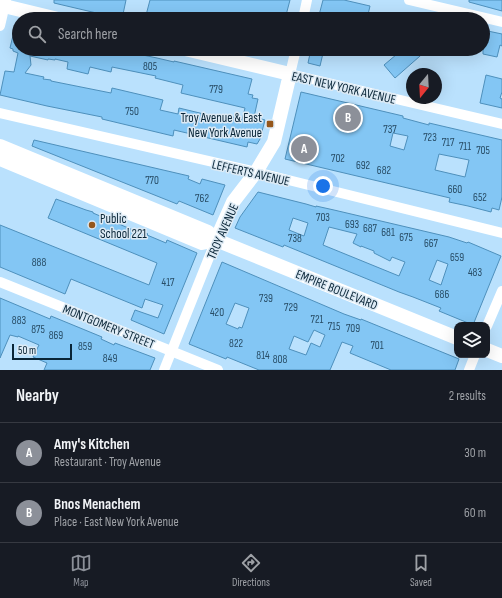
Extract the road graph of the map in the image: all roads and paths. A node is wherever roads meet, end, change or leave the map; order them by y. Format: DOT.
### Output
graph roads {
  1 [pos="308,0"];
  2 [pos="409,0"];
  3 [pos="4,4"];
  4 [pos="33,12"];
  5 [pos="305,12"];
  6 [pos="460,12"];
  7 [pos="490,19"];
  8 [pos="502,22"];
  9 [pos="0,26"];
  10 [pos="214,56"];
  11 [pos="294,56"];
  12 [pos="290,74"];
  13 [pos="0,113"];
  14 [pos="502,124"];
  15 [pos="0,146"];
  16 [pos="0,159"];
  17 [pos="256,172"];
  18 [pos="502,232"];
  19 [pos="216,240"];
  20 [pos="0,282"];
  21 [pos="502,290"];
  22 [pos="489,322"];
  23 [pos="454,337"];
  24 [pos="171,351"];
  25 [pos="490,351"];
  26 [pos="502,356"];
  27 [pos="474,358"];
  28 [pos="164,370"];
  29 [pos="218,370"];
  30 [pos="469,370"];
  1 -- 5 [label="street"];
  2 -- 6 [label="street"];
  3 -- 4 [label="main road"];
  3 -- 9 [label="street"];
  7 -- 8 [label="street"];
  10 -- 12 [label="main road, EAST NEW YORK AVENUE"];
  11 -- 12 [label="street, TROY AVENUE"];
  12 -- 14 [label="street, EAST NEW YORK AVENUE"];
  12 -- 17 [label="main road, TROY AVENUE"];
  13 -- 17 [label="street, LEFFERTS AVENUE"];
  15 -- 19 [label="main road, EMPIRE BOULEVARD"];
  16 -- 19 [label="main road, EMPIRE BOULEVARD"];
  17 -- 18 [label="street, LEFFERTS AVENUE"];
  17 -- 19 [label="main road, TROY AVENUE"];
  19 -- 23 [label="main road, EMPIRE BOULEVARD"];
  19 -- 24 [label="street, TROY AVENUE"];
  20 -- 24 [label="street, MONTGOMERY STREET"];
  21 -- 22 [label="street"];
  24 -- 28 [label="street, TROY AVENUE"];
  24 -- 29 [label="street, MONTGOMERY STREET"];
  25 -- 26 [label="main road"];
  27 -- 30 [label="street"];
}
